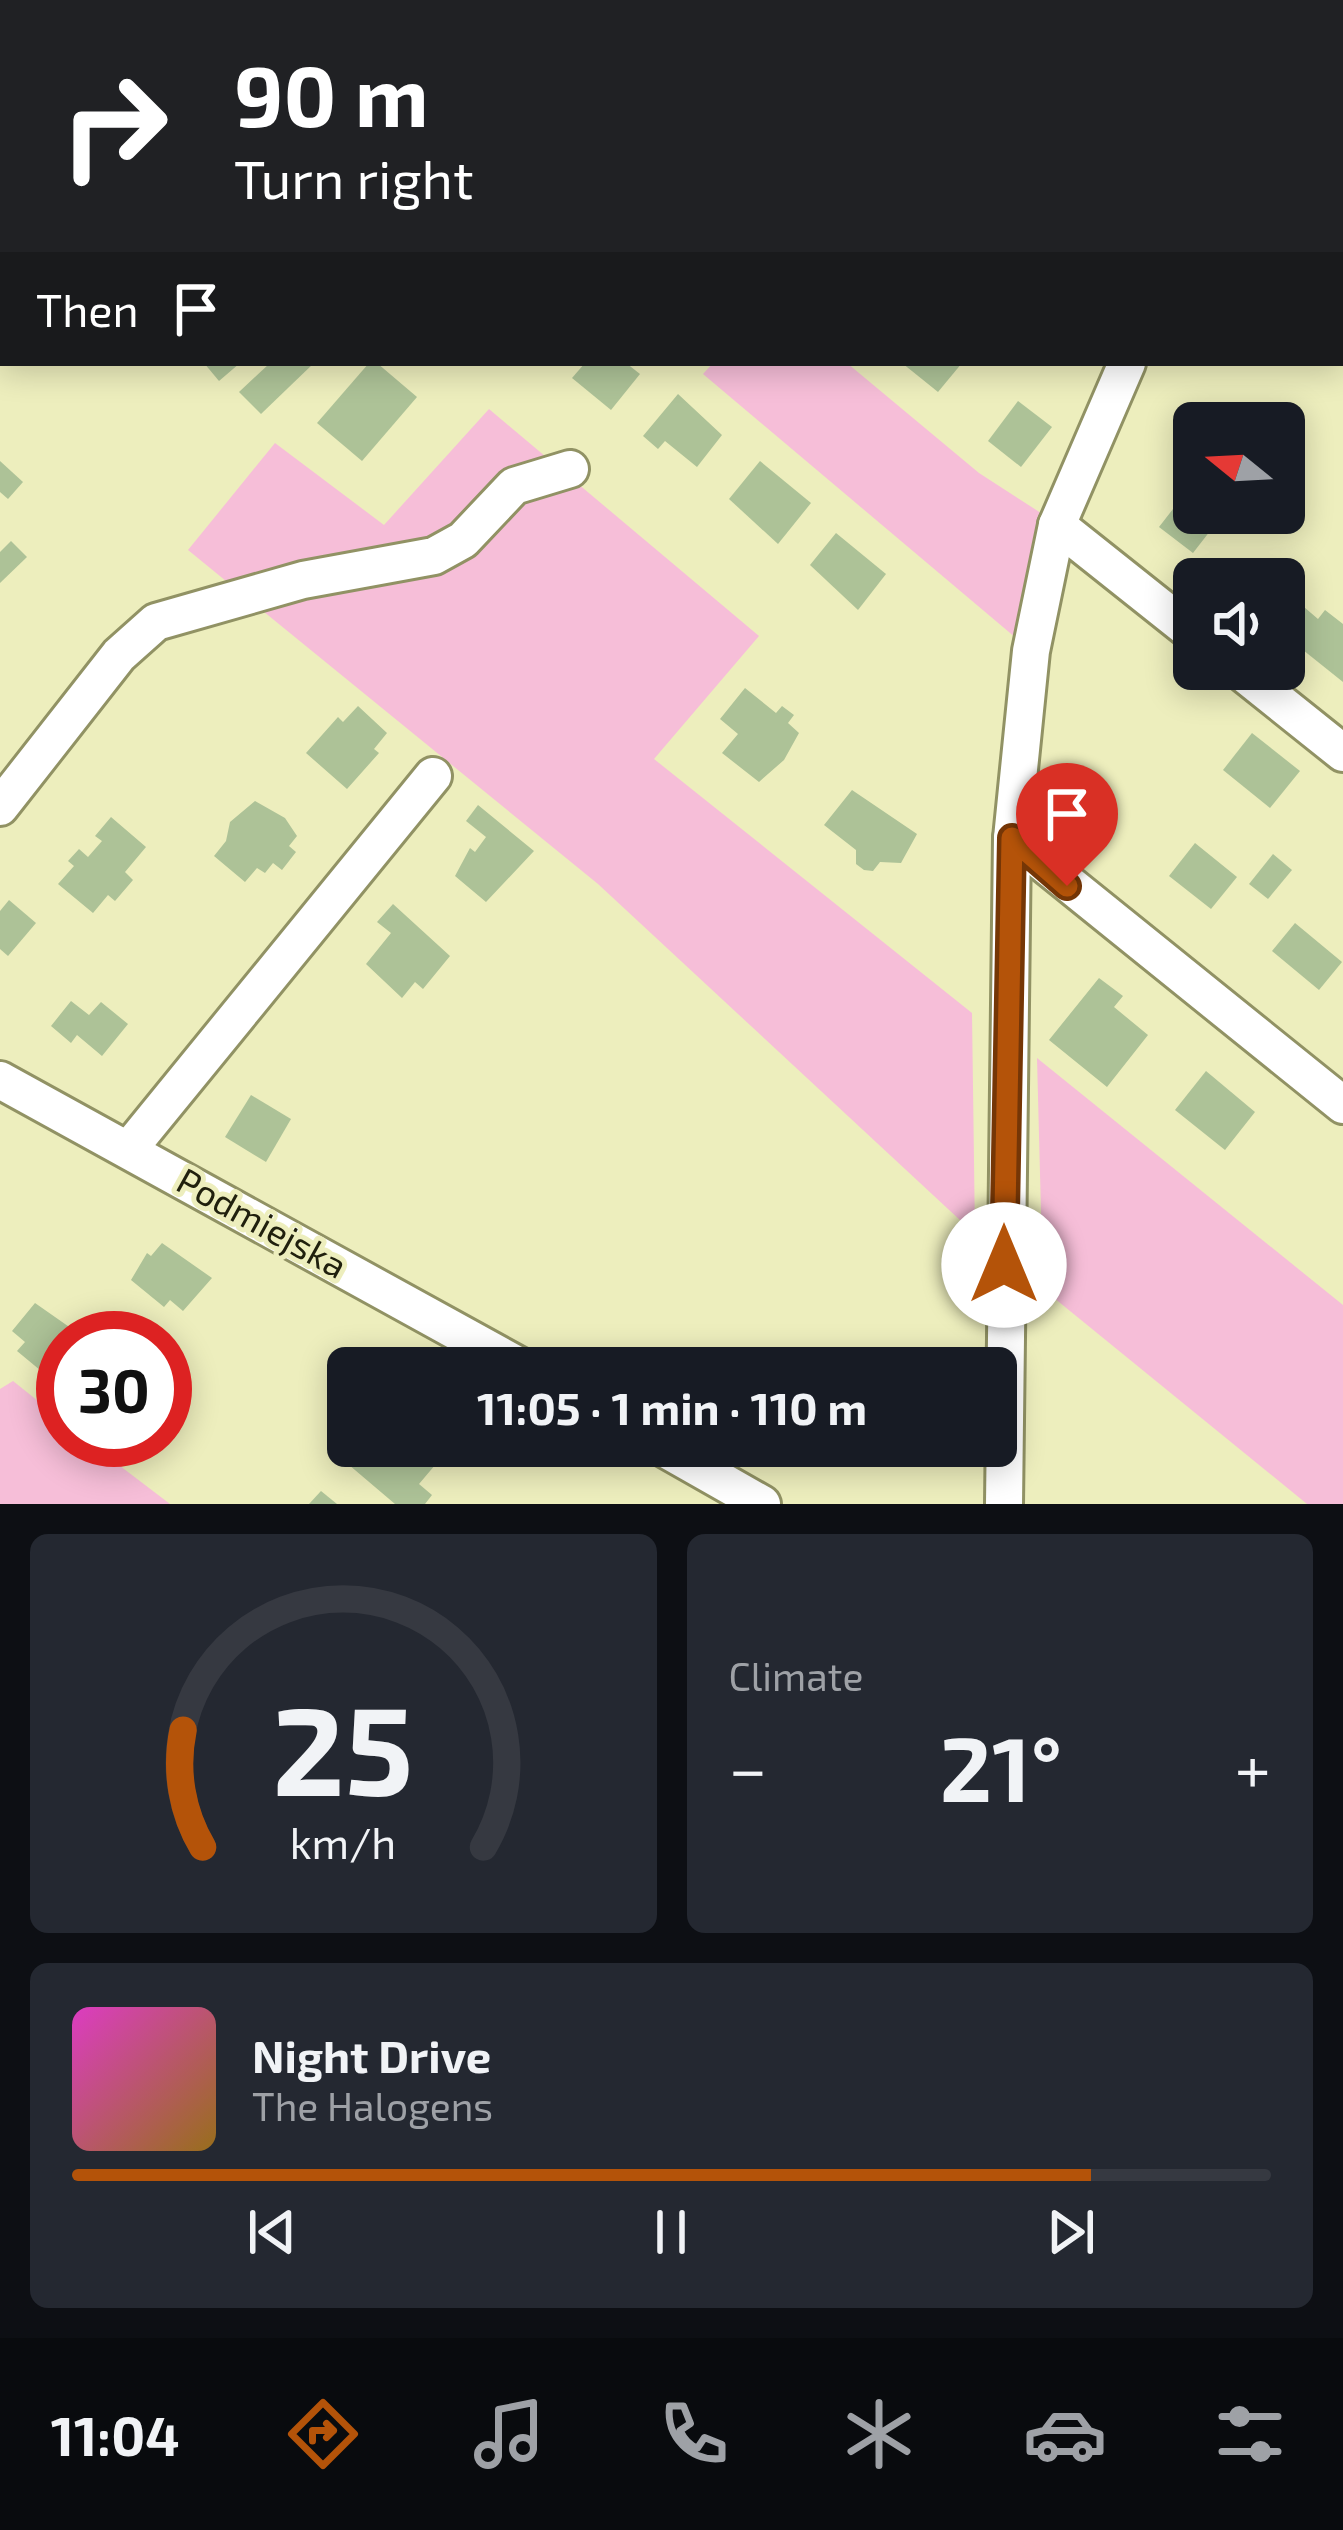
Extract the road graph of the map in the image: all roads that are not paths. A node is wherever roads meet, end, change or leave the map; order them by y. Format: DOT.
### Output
graph roads {
  1 [pos="1126,366"];
  2 [pos="570,469"];
  3 [pos="1057,525"];
  4 [pos="1173,617"];
  5 [pos="1264,690"];
  6 [pos="1343,753"];
  7 [pos="433,776"];
  8 [pos="0,807"];
  9 [pos="1012,838"];
  10 [pos="0,1080"];
  11 [pos="1343,1105"];
  12 [pos="129,1149"];
  13 [pos="485,1347"];
  14 [pos="697,1467"];
  15 [pos="761,1504"];
  16 [pos="1004,1504"];
  1 -- 3 [label="street"];
  2 -- 8 [label="street"];
  3 -- 4 [label="street"];
  3 -- 9 [label="street"];
  5 -- 6 [label="street"];
  7 -- 12 [label="street"];
  9 -- 11 [label="street"];
  9 -- 16 [label="street"];
  10 -- 12 [label="street, Podmiejska"];
  12 -- 13 [label="street, Podmiejska"];
  14 -- 15 [label="street"];
}
